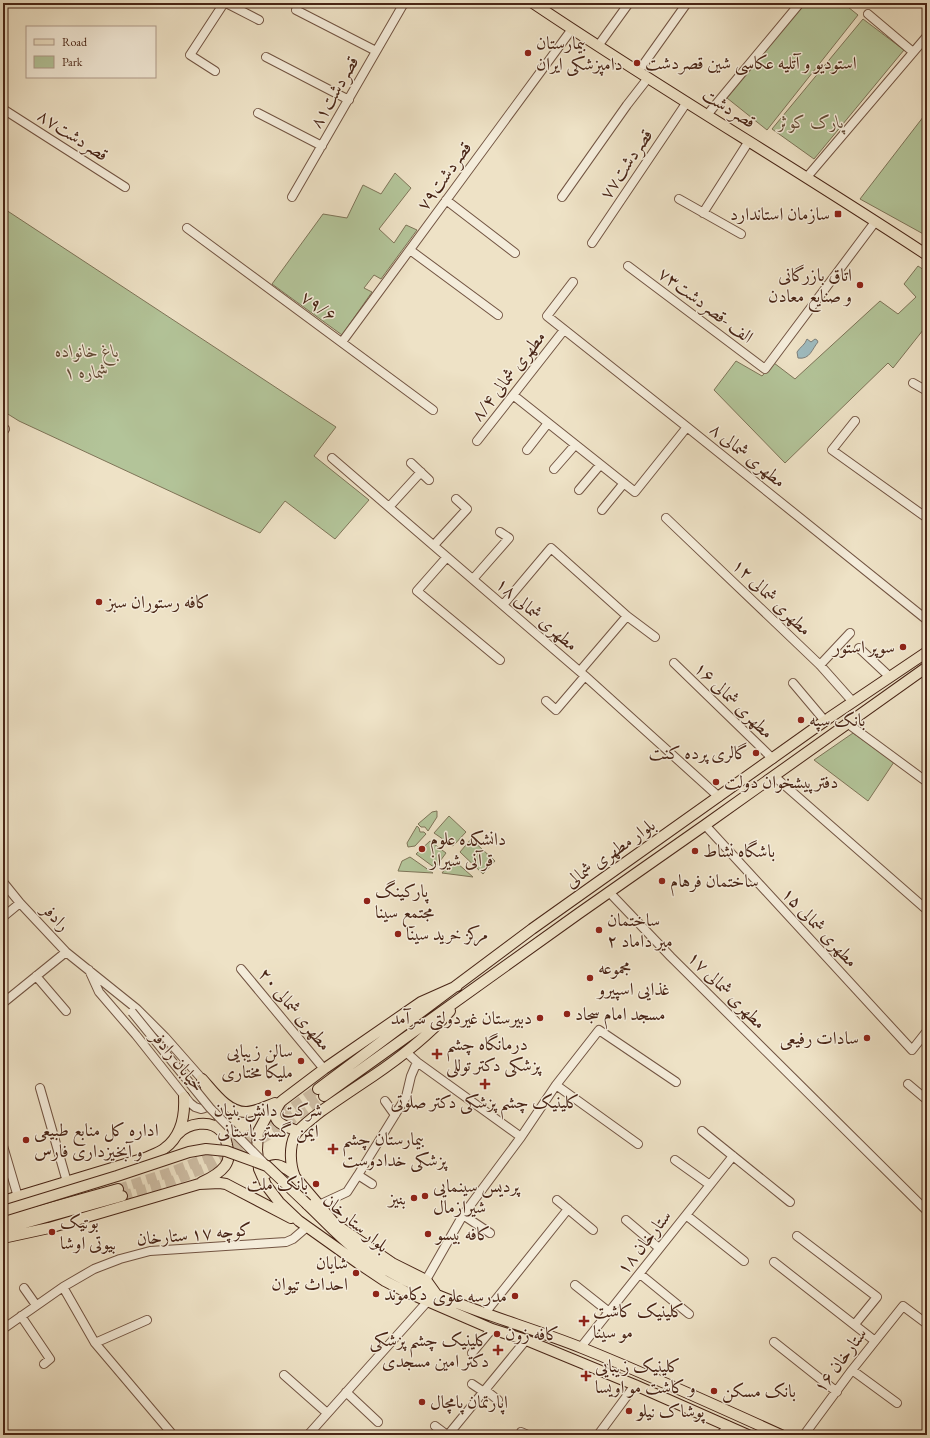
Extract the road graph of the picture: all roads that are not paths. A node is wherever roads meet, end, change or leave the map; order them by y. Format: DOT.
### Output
graph roads {
  1 [pos="225,3"];
  2 [pos="404,3"];
  3 [pos="533,3"];
  4 [pos="629,3"];
  5 [pos="687,3"];
  6 [pos="800,3"];
  7 [pos="296,10"];
  8 [pos="868,14"];
  9 [pos="259,20"];
  10 [pos="572,29"];
  11 [pos="927,36"];
  12 [pos="598,46"];
  13 [pos="376,51"];
  14 [pos="913,52"];
  15 [pos="266,57"];
  16 [pos="214,71"];
  17 [pos="638,72"];
  18 [pos="648,78"];
  19 [pos="348,100"];
  20 [pos="686,102"];
  21 [pos="3,109"];
  22 [pos="258,113"];
  23 [pos="707,115"];
  24 [pos="749,141"];
  25 [pos="322,146"];
  26 [pos="807,177"];
  27 [pos="125,187"];
  28 [pos="292,197"];
  29 [pos="562,197"];
  30 [pos="679,199"];
  31 [pos="446,200"];
  32 [pos="704,213"];
  33 [pos="875,222"];
  34 [pos="187,228"];
  35 [pos="740,234"];
  36 [pos="592,243"];
  37 [pos="410,250"];
  38 [pos="515,253"];
  39 [pos="927,255"];
  40 [pos="628,266"];
  41 [pos="573,282"];
  42 [pos="498,315"];
  43 [pos="564,330"];
  44 [pos="342,342"];
  45 [pos="913,383"];
  46 [pos="927,391"];
  47 [pos="513,395"];
  48 [pos="433,410"];
  49 [pos="855,421"];
  50 [pos="548,423"];
  51 [pos="687,427"];
  52 [pos="477,441"];
  53 [pos="575,445"];
  54 [pos="527,450"];
  55 [pos="332,458"];
  56 [pos="411,463"];
  57 [pos="600,465"];
  58 [pos="554,469"];
  59 [pos="421,472"];
  60 [pos="429,480"];
  61 [pos="624,484"];
  62 [pos="578,490"];
  63 [pos="456,499"];
  64 [pos="389,507"];
  65 [pos="602,510"];
  66 [pos="666,518"];
  67 [pos="927,518"];
  68 [pos="500,532"];
  69 [pos="434,546"];
  70 [pos="448,557"];
  71 [pos="473,579"];
  72 [pos="503,605"];
  73 [pos="627,616"];
  74 [pos="927,620"];
  75 [pos="850,633"];
  76 [pos="655,637"];
  77 [pos="859,648"];
  78 [pos="927,652"];
  79 [pos="500,660"];
  80 [pos="674,663"];
  81 [pos="820,665"];
  82 [pos="927,667"];
  83 [pos="583,674"];
  84 [pos="890,677"];
  85 [pos="793,683"];
  86 [pos="546,701"];
  87 [pos="853,702"];
  88 [pos="825,721"];
  89 [pos="847,723"];
  90 [pos="773,759"];
  91 [pos="774,776"];
  92 [pos="927,782"];
  93 [pos="719,797"];
  94 [pos="705,826"];
  95 [pos="3,882"];
  96 [pos="609,892"];
  97 [pos="20,902"];
  98 [pos="927,910"];
  99 [pos="3,917"];
  100 [pos="66,952"];
  101 [pos="240,969"];
  102 [pos="89,970"];
  103 [pos="36,976"];
  104 [pos="457,986"];
  105 [pos="464,997"];
  106 [pos="3,1003"];
  107 [pos="66,1011"];
  108 [pos="927,1031"];
  109 [pos="406,1052"];
  110 [pos="417,1062"];
  111 [pos="324,1069"];
  112 [pos="202,1079"];
  113 [pos="676,1082"];
  114 [pos="556,1084"];
  115 [pos="908,1084"];
  116 [pos="40,1088"];
  117 [pos="184,1097"];
  118 [pos="283,1100"];
  119 [pos="927,1100"];
  120 [pos="385,1101"];
  121 [pos="394,1116"];
  122 [pos="298,1131"];
  123 [pos="702,1131"];
  124 [pos="225,1137"];
  125 [pos="521,1137"];
  126 [pos="170,1143"];
  127 [pos="638,1144"];
  128 [pos="3,1146"];
  129 [pos="733,1156"];
  130 [pos="675,1160"];
  131 [pos="267,1166"];
  132 [pos="294,1174"];
  133 [pos="358,1175"];
  134 [pos="67,1182"];
  135 [pos="199,1184"];
  136 [pos="372,1184"];
  137 [pos="710,1185"];
  138 [pos="269,1188"];
  139 [pos="18,1197"];
  140 [pos="557,1200"];
  141 [pos="3,1201"];
  142 [pos="790,1202"];
  143 [pos="319,1205"];
  144 [pos="568,1209"];
  145 [pos="3,1211"];
  146 [pos="927,1211"];
  147 [pos="463,1214"];
  148 [pos="686,1215"];
  149 [pos="626,1220"];
  150 [pos="3,1221"];
  151 [pos="303,1224"];
  152 [pos="3,1230"];
  153 [pos="593,1230"];
  154 [pos="490,1233"];
  155 [pos="797,1236"];
  156 [pos="3,1238"];
  157 [pos="659,1248"];
  158 [pos="744,1261"];
  159 [pos="774,1262"];
  160 [pos="640,1274"];
  161 [pos="426,1280"];
  162 [pos="575,1285"];
  163 [pos="63,1287"];
  164 [pos="24,1288"];
  165 [pos="436,1294"];
  166 [pos="427,1302"];
  167 [pos="36,1305"];
  168 [pos="609,1312"];
  169 [pos="485,1313"];
  170 [pos="689,1314"];
  171 [pos="21,1316"];
  172 [pos="148,1320"];
  173 [pos="855,1324"];
  174 [pos="927,1324"];
  175 [pos="3,1329"];
  176 [pos="492,1329"];
  177 [pos="526,1340"];
  178 [pos="875,1340"];
  179 [pos="774,1342"];
  180 [pos="95,1343"];
  181 [pos="581,1348"];
  182 [pos="472,1353"];
  183 [pos="44,1364"];
  184 [pos="852,1370"];
  185 [pos="284,1376"];
  186 [pos="472,1384"];
  187 [pos="635,1385"];
  188 [pos="484,1391"];
  189 [pos="346,1392"];
  190 [pos="836,1392"];
  191 [pos="498,1400"];
  192 [pos="897,1403"];
  193 [pos="327,1413"];
  194 [pos="378,1422"];
  195 [pos="435,1426"];
  196 [pos="729,1426"];
  197 [pos="173,1435"];
  198 [pos="308,1435"];
  199 [pos="448,1435"];
  200 [pos="598,1435"];
  201 [pos="720,1435"];
  202 [pos="748,1435"];
  203 [pos="782,1435"];
  204 [pos="804,1435"];
  1 -- 9 [label="street"];
  1 -- 16 [label="street"];
  2 -- 13 [label="street, قصردشت۸۱"];
  3 -- 10 [label="main road, قصردشت"];
  4 -- 12 [label="street"];
  5 -- 17 [label="street"];
  6 -- 23 [label="street"];
  7 -- 13 [label="street"];
  8 -- 14 [label="street"];
  10 -- 12 [label="main road, قصردشت"];
  10 -- 31 [label="street, قصردشت۷۹"];
  11 -- 14 [label="street"];
  12 -- 17 [label="main road, قصردشت"];
  13 -- 19 [label="street, قصردشت۸۱"];
  14 -- 26 [label="street"];
  15 -- 19 [label="street"];
  17 -- 18 [label="main road, قصردشت"];
  18 -- 20 [label="main road, قصردشت"];
  18 -- 29 [label="street"];
  19 -- 25 [label="street, قصردشت۸۱"];
  20 -- 23 [label="main road, قصردشت"];
  20 -- 36 [label="street, قصردشت۷۷"];
  21 -- 27 [label="street, قصردشت۸۷"];
  22 -- 25 [label="street"];
  23 -- 24 [label="main road, قصردشت"];
  24 -- 26 [label="main road, قصردشت"];
  24 -- 32 [label="street"];
  25 -- 28 [label="street, قصردشت۸۱"];
  26 -- 33 [label="main road, قصردشت"];
  30 -- 32 [label="street"];
  31 -- 37 [label="street, قصردشت۷۹"];
  31 -- 38 [label="street"];
  32 -- 35 [label="street"];
  33 -- 39 [label="main road, قصردشت"];
  33 -- 40 [label="street, الف -قصردشت۷۳"];
  34 -- 44 [label="street, ۷۹/۶"];
  37 -- 42 [label="street"];
  37 -- 44 [label="street, قصردشت۷۹"];
  41 -- 43 [label="street, ۸ مطهری شمالی"];
  43 -- 47 [label="street, ۸/۴ مطهری شمالی"];
  43 -- 51 [label="street, ۸ مطهری شمالی"];
  44 -- 48 [label="street, ۷۹/۶"];
  45 -- 46 [label="street"];
  47 -- 50 [label="street"];
  47 -- 52 [label="street, ۸/۴ مطهری شمالی"];
  49 -- 67 [label="street"];
  50 -- 53 [label="street"];
  50 -- 54 [label="street"];
  51 -- 61 [label="street"];
  51 -- 74 [label="street, ۸ مطهری شمالی"];
  53 -- 57 [label="street"];
  53 -- 58 [label="street"];
  55 -- 64 [label="street, ۱۸ مطهری شمالی"];
  56 -- 59 [label="street"];
  57 -- 61 [label="street"];
  57 -- 62 [label="street"];
  59 -- 60 [label="street"];
  59 -- 64 [label="street"];
  61 -- 65 [label="street"];
  63 -- 69 [label="street"];
  64 -- 69 [label="street, ۱۸ مطهری شمالی"];
  66 -- 81 [label="street, ۱۲ مطهری شمالی"];
  68 -- 71 [label="street"];
  69 -- 70 [label="street, ۱۸ مطهری شمالی"];
  70 -- 71 [label="street, ۱۸ مطهری شمالی"];
  70 -- 79 [label="street"];
  71 -- 72 [label="street, ۱۸ مطهری شمالی"];
  72 -- 73 [label="street"];
  72 -- 83 [label="street, ۱۸ مطهری شمالی"];
  73 -- 76 [label="street"];
  73 -- 83 [label="street"];
  75 -- 81 [label="street"];
  77 -- 84 [label="street"];
  78 -- 84 [label="main road, بلوار مطهرى شمالى"];
  80 -- 90 [label="street, ۱۶ مطهری شمالی"];
  81 -- 87 [label="street, ۱۲ مطهری شمالی"];
  82 -- 89 [label="main road, بلوار مطهرى شمالى"];
  83 -- 86 [label="street"];
  83 -- 93 [label="street, ۱۸ مطهری شمالی"];
  84 -- 87 [label="main road, بلوار مطهرى شمالى"];
  85 -- 88 [label="street"];
  87 -- 88 [label="main road, بلوار مطهرى شمالى"];
  88 -- 90 [label="main road, بلوار مطهرى شمالى"];
  89 -- 91 [label="main road, بلوار مطهرى شمالى"];
  89 -- 92 [label="street"];
  90 -- 93 [label="main road, بلوار مطهرى شمالى"];
  91 -- 94 [label="main road, بلوار مطهرى شمالى"];
  91 -- 98 [label="street"];
  93 -- 104 [label="main road, بلوار مطهرى شمالى"];
  94 -- 96 [label="main road, بلوار مطهرى شمالى"];
  94 -- 108 [label="street, ۱۵ مطهری شمالی"];
  95 -- 97 [label="street, رادفر"];
  96 -- 105 [label="main road, بلوار مطهرى شمالى"];
  96 -- 146 [label="street, ۱۷ مطهری شمالی"];
  97 -- 99 [label="street"];
  97 -- 100 [label="street, رادفر"];
  100 -- 102 [label="street, رادفر"];
  100 -- 103 [label="street"];
  101 -- 111 [label="street, ۲۰ مطهری شمالی"];
  102 -- 112 [label="street, خیابان رادفر"];
  102 -- 117 [label="street, خیابان رادفر"];
  102 -- 131 [label="street, bridge"];
  103 -- 106 [label="street"];
  103 -- 107 [label="street"];
  104 -- 105 [label="main road, بلوار مطهرى شمالى"];
  104 -- 111 [label="main road"];
  105 -- 109 [label="main road"];
  109 -- 110 [label="street"];
  109 -- 122 [label="main road"];
  110 -- 121 [label="street"];
  110 -- 125 [label="street"];
  111 -- 118 [label="main road"];
  112 -- 117 [label="street, خیابان رادفر"];
  112 -- 118 [label="main road"];
  112 -- 124 [label="main road"];
  113 -- 114 [label="street"];
  114 -- 125 [label="street"];
  114 -- 127 [label="street"];
  115 -- 119 [label="street"];
  116 -- 134 [label="street"];
  117 -- 126 [label="main road"];
  118 -- 122 [label="main road"];
  118 -- 138 [label="main road"];
  120 -- 121 [label="street"];
  121 -- 133 [label="street"];
  122 -- 132 [label="main road"];
  123 -- 129 [label="street"];
  124 -- 126 [label="main road"];
  124 -- 135 [label="main road"];
  125 -- 147 [label="street"];
  126 -- 134 [label="main road"];
  128 -- 139 [label="street"];
  129 -- 137 [label="street, ۱۸ ستارخان"];
  129 -- 142 [label="street"];
  130 -- 137 [label="street"];
  131 -- 145 [label="main road, bridge"];
  131 -- 165 [label="main road, بلوار ستارخان, bridge"];
  132 -- 138 [label="main road"];
  132 -- 143 [label="main road"];
  133 -- 136 [label="street"];
  133 -- 143 [label="street"];
  134 -- 139 [label="main road"];
  135 -- 151 [label="main road"];
  135 -- 156 [label="main road"];
  137 -- 148 [label="street, ۱۸ ستارخان"];
  138 -- 151 [label="main road"];
  139 -- 141 [label="main road"];
  140 -- 144 [label="street"];
  143 -- 161 [label="main road"];
  144 -- 153 [label="street"];
  144 -- 169 [label="street"];
  147 -- 154 [label="street"];
  147 -- 161 [label="street"];
  148 -- 157 [label="street, ۱۸ ستارخان"];
  148 -- 158 [label="street"];
  149 -- 157 [label="street"];
  150 -- 152 [label="main road"];
  151 -- 163 [label="street, کوچه ۱۷ ستارخان"];
  151 -- 166 [label="main road, بلوار ستارخان"];
  155 -- 173 [label="street"];
  157 -- 160 [label="street, ۱۸ ستارخان"];
  159 -- 173 [label="street"];
  160 -- 168 [label="street, ۱۸ ستارخان"];
  160 -- 170 [label="street"];
  161 -- 165 [label="main road"];
  162 -- 168 [label="street"];
  163 -- 167 [label="street, کوچه ۱۷ ستارخان"];
  163 -- 180 [label="street"];
  164 -- 167 [label="street"];
  165 -- 169 [label="main road, بلوار ستارخان"];
  166 -- 176 [label="main road, بلوار ستارخان"];
  166 -- 189 [label="street"];
  167 -- 171 [label="street, کوچه ۱۷ ستارخان"];
  168 -- 181 [label="street, ۱۸ ستارخان"];
  169 -- 181 [label="main road, بلوار ستارخان"];
  171 -- 175 [label="street, کوچه ۱۷ ستارخان"];
  171 -- 183 [label="street"];
  172 -- 180 [label="street"];
  173 -- 178 [label="street"];
  174 -- 178 [label="street, ۱۶ ستارخان"];
  176 -- 177 [label="main road, بلوار ستارخان"];
  176 -- 182 [label="street"];
  177 -- 187 [label="main road, بلوار ستارخان"];
  177 -- 188 [label="street"];
  178 -- 184 [label="street, ۱۶ ستارخان"];
  179 -- 190 [label="street"];
  180 -- 197 [label="street"];
  181 -- 203 [label="main road, بلوار ستارخان"];
  184 -- 190 [label="street, ۱۶ ستارخان"];
  184 -- 192 [label="street"];
  185 -- 193 [label="street"];
  186 -- 188 [label="street"];
  187 -- 196 [label="main road, بلوار ستارخان"];
  187 -- 200 [label="street"];
  188 -- 191 [label="street"];
  188 -- 199 [label="street"];
  189 -- 193 [label="street"];
  189 -- 194 [label="street"];
  190 -- 204 [label="street, ۱۶ ستارخان"];
  193 -- 198 [label="street"];
  195 -- 199 [label="street"];
  196 -- 201 [label="street"];
  196 -- 202 [label="main road, بلوار ستارخان"];
}
